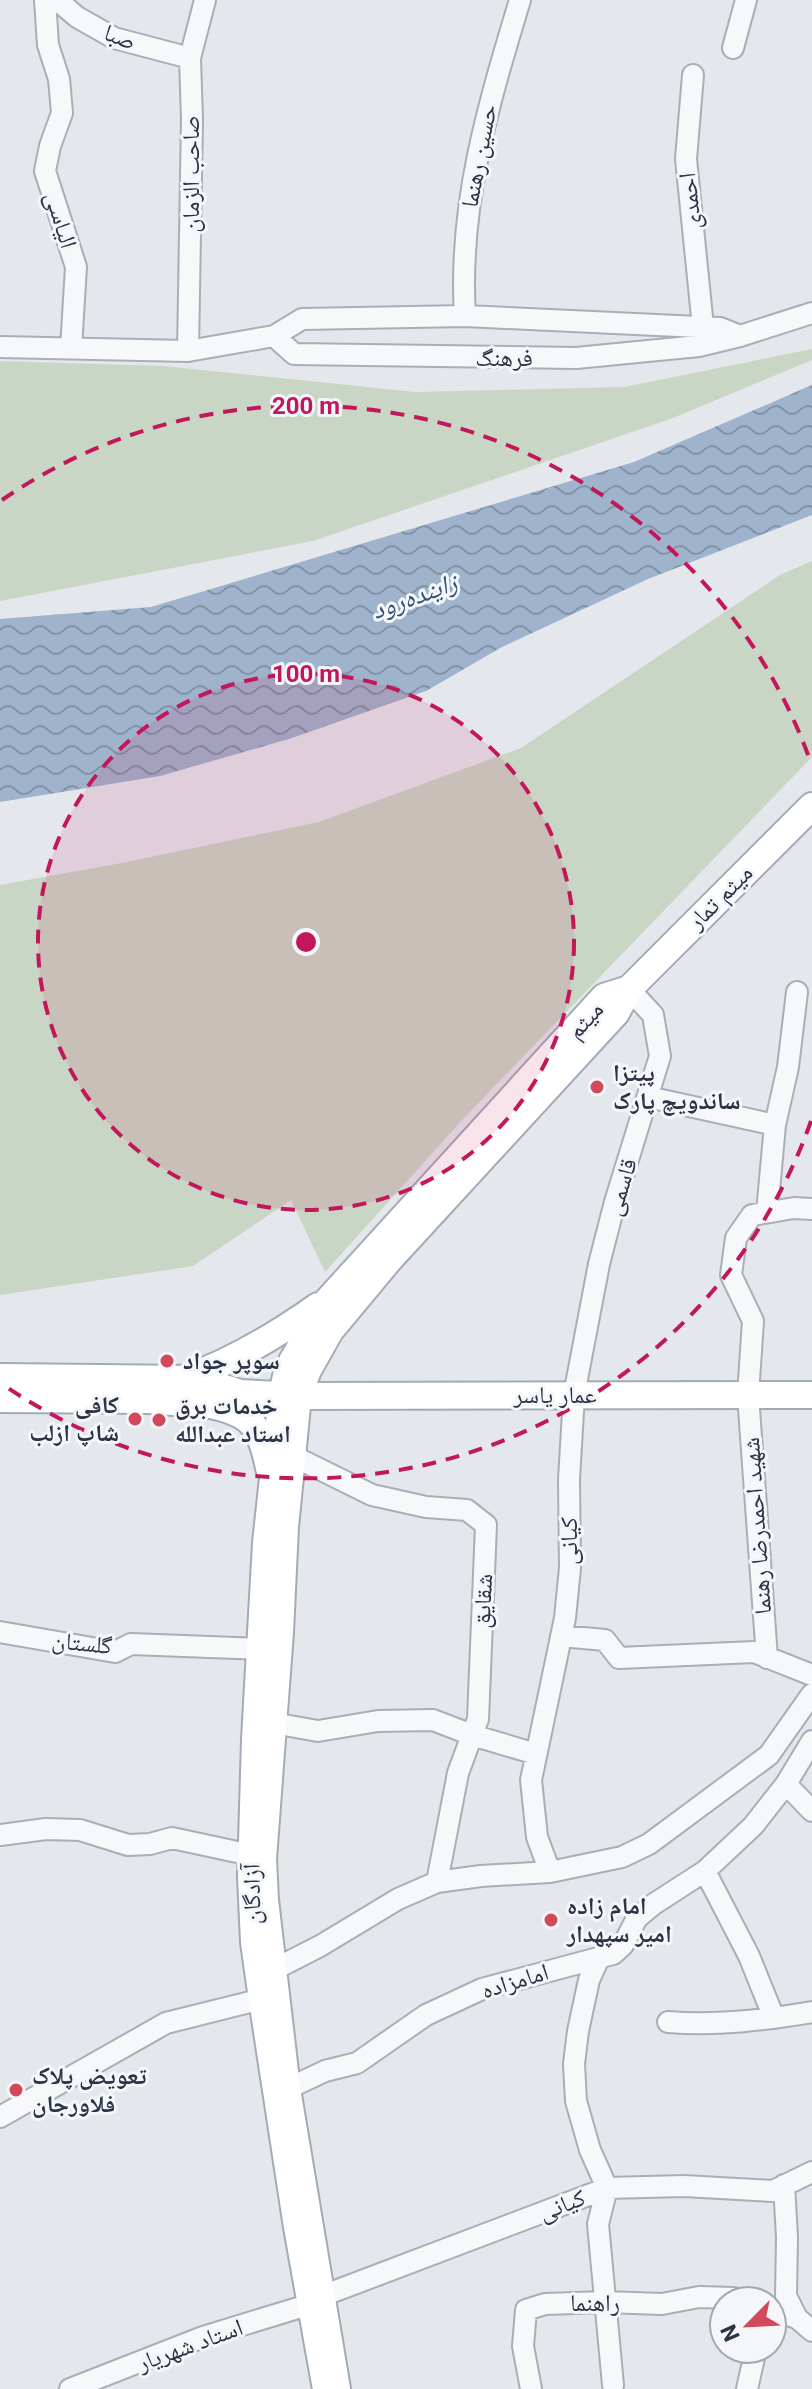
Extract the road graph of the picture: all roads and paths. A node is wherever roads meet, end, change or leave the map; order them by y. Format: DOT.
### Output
graph roads {
  1 [pos="45,0"];
  2 [pos="57,0"];
  3 [pos="205,0"];
  4 [pos="520,0"];
  5 [pos="746,0"];
  6 [pos="733,48"];
  7 [pos="190,58"];
  8 [pos="693,75"];
  9 [pos="812,313"];
  10 [pos="465,316"];
  11 [pos="703,327"];
  12 [pos="274,336"];
  13 [pos="740,336"];
  14 [pos="0,347"];
  15 [pos="71,348"];
  16 [pos="188,351"];
  17 [pos="812,806"];
  18 [pos="629,989"];
  19 [pos="797,992"];
  20 [pos="802,1030"];
  21 [pos="648,1097"];
  22 [pos="775,1125"];
  23 [pos="812,1209"];
  24 [pos="767,1212"];
  25 [pos="328,1300"];
  26 [pos="0,1377"];
  27 [pos="186,1378"];
  28 [pos="240,1393"];
  29 [pos="290,1395"];
  30 [pos="574,1395"];
  31 [pos="748,1395"];
  32 [pos="812,1395"];
  33 [pos="0,1399"];
  34 [pos="199,1404"];
  35 [pos="293,1456"];
  36 [pos="272,1487"];
  37 [pos="0,1632"];
  38 [pos="561,1636"];
  39 [pos="260,1649"];
  40 [pos="767,1658"];
  41 [pos="812,1675"];
  42 [pos="812,1694"];
  43 [pos="273,1723"];
  44 [pos="472,1735"];
  45 [pos="812,1741"];
  46 [pos="536,1754"];
  47 [pos="786,1784"];
  48 [pos="812,1811"];
  49 [pos="0,1835"];
  50 [pos="251,1855"];
  51 [pos="705,1871"];
  52 [pos="550,1872"];
  53 [pos="437,1882"];
  54 [pos="598,1960"];
  55 [pos="273,1970"];
  56 [pos="262,1999"];
  57 [pos="812,2012"];
  58 [pos="774,2018"];
  59 [pos="668,2022"];
  60 [pos="287,2089"];
  61 [pos="0,2117"];
  62 [pos="812,2172"];
  63 [pos="784,2185"];
  64 [pos="607,2188"];
  65 [pos="708,2297"];
  66 [pos="317,2300"];
  67 [pos="605,2302"];
  68 [pos="804,2324"];
  69 [pos="752,2365"];
  70 [pos="613,2385"];
  71 [pos="70,2389"];
  72 [pos="326,2389"];
  73 [pos="337,2389"];
  74 [pos="531,2389"];
  75 [pos="747,2389"];
  1 -- 15 [label="street, الیاسی"];
  2 -- 7 [label="street, صبا"];
  3 -- 7 [label="street, صاحب الزمان"];
  4 -- 10 [label="street, حسین رهنما"];
  5 -- 6 [label="street"];
  7 -- 16 [label="street, صاحب الزمان"];
  8 -- 11 [label="street, احمدی"];
  9 -- 13 [label="street, فرهنگ"];
  10 -- 11 [label="street, فرهنگ"];
  10 -- 12 [label="street, فرهنگ"];
  11 -- 13 [label="street, فرهنگ"];
  12 -- 13 [label="street, فرهنگ"];
  12 -- 16 [label="street, فرهنگ"];
  14 -- 15 [label="street, فرهنگ"];
  15 -- 16 [label="street, فرهنگ"];
  17 -- 18 [label="main road, میثم تمار"];
  18 -- 21 [label="street, قاسمی"];
  18 -- 25 [label="main road, میثم"];
  18 -- 29 [label="main road, میثم"];
  19 -- 20 [label="street"];
  20 -- 22 [label="street"];
  21 -- 22 [label="street"];
  21 -- 30 [label="street, قاسمی"];
  22 -- 24 [label="street"];
  23 -- 24 [label="street"];
  24 -- 31 [label="street, شهید احمدرضا رهنما"];
  25 -- 27 [label="main road"];
  25 -- 29 [label="main road, میثم"];
  26 -- 27 [label="main road, عمار یاسر"];
  27 -- 28 [label="main road, عمار یاسر"];
  28 -- 29 [label="main road, عمار یاسر"];
  28 -- 34 [label="main road, عمار یاسر"];
  29 -- 30 [label="main road, عمار یاسر"];
  29 -- 35 [label="main road, آزادگان"];
  29 -- 36 [label="main road, آزادگان"];
  30 -- 31 [label="main road, عمار یاسر"];
  30 -- 38 [label="street, کیانی"];
  31 -- 32 [label="main road, عمار یاسر"];
  31 -- 40 [label="street, شهید احمدرضا رهنما"];
  33 -- 34 [label="main road, عمار یاسر"];
  34 -- 36 [label="main road"];
  35 -- 43 [label="main road, آزادگان"];
  35 -- 44 [label="street, شقایق"];
  36 -- 39 [label="main road, آزادگان"];
  37 -- 39 [label="street, گلستان"];
  38 -- 40 [label="street"];
  38 -- 46 [label="street, کیانی"];
  39 -- 50 [label="main road, آزادگان"];
  40 -- 41 [label="street"];
  42 -- 52 [label="street"];
  43 -- 44 [label="street"];
  43 -- 55 [label="main road, آزادگان"];
  44 -- 46 [label="street"];
  44 -- 53 [label="street, شقایق"];
  45 -- 47 [label="street, امامزاده"];
  46 -- 52 [label="street, کیانی"];
  47 -- 48 [label="street"];
  47 -- 51 [label="street, امامزاده"];
  49 -- 50 [label="street"];
  50 -- 56 [label="main road, آزادگان"];
  51 -- 54 [label="street, امامزاده"];
  51 -- 58 [label="street"];
  52 -- 53 [label="street"];
  53 -- 55 [label="street"];
  54 -- 60 [label="street, امامزاده"];
  54 -- 64 [label="street"];
  55 -- 60 [label="main road, آزادگان"];
  56 -- 61 [label="street"];
  56 -- 66 [label="main road, آزادگان"];
  57 -- 58 [label="street"];
  58 -- 59 [label="street"];
  60 -- 66 [label="main road, آزادگان"];
  62 -- 63 [label="street, کیانی"];
  63 -- 64 [label="street, کیانی"];
  63 -- 68 [label="street"];
  64 -- 66 [label="street, کیانی"];
  64 -- 67 [label="street"];
  65 -- 67 [label="street, راهنما"];
  66 -- 71 [label="street, استاد شهریار"];
  66 -- 72 [label="main road, آزادگان"];
  66 -- 73 [label="main road, آزادگان"];
  67 -- 70 [label="street"];
  67 -- 74 [label="street, راهنما"];
  69 -- 75 [label="street"];
}
